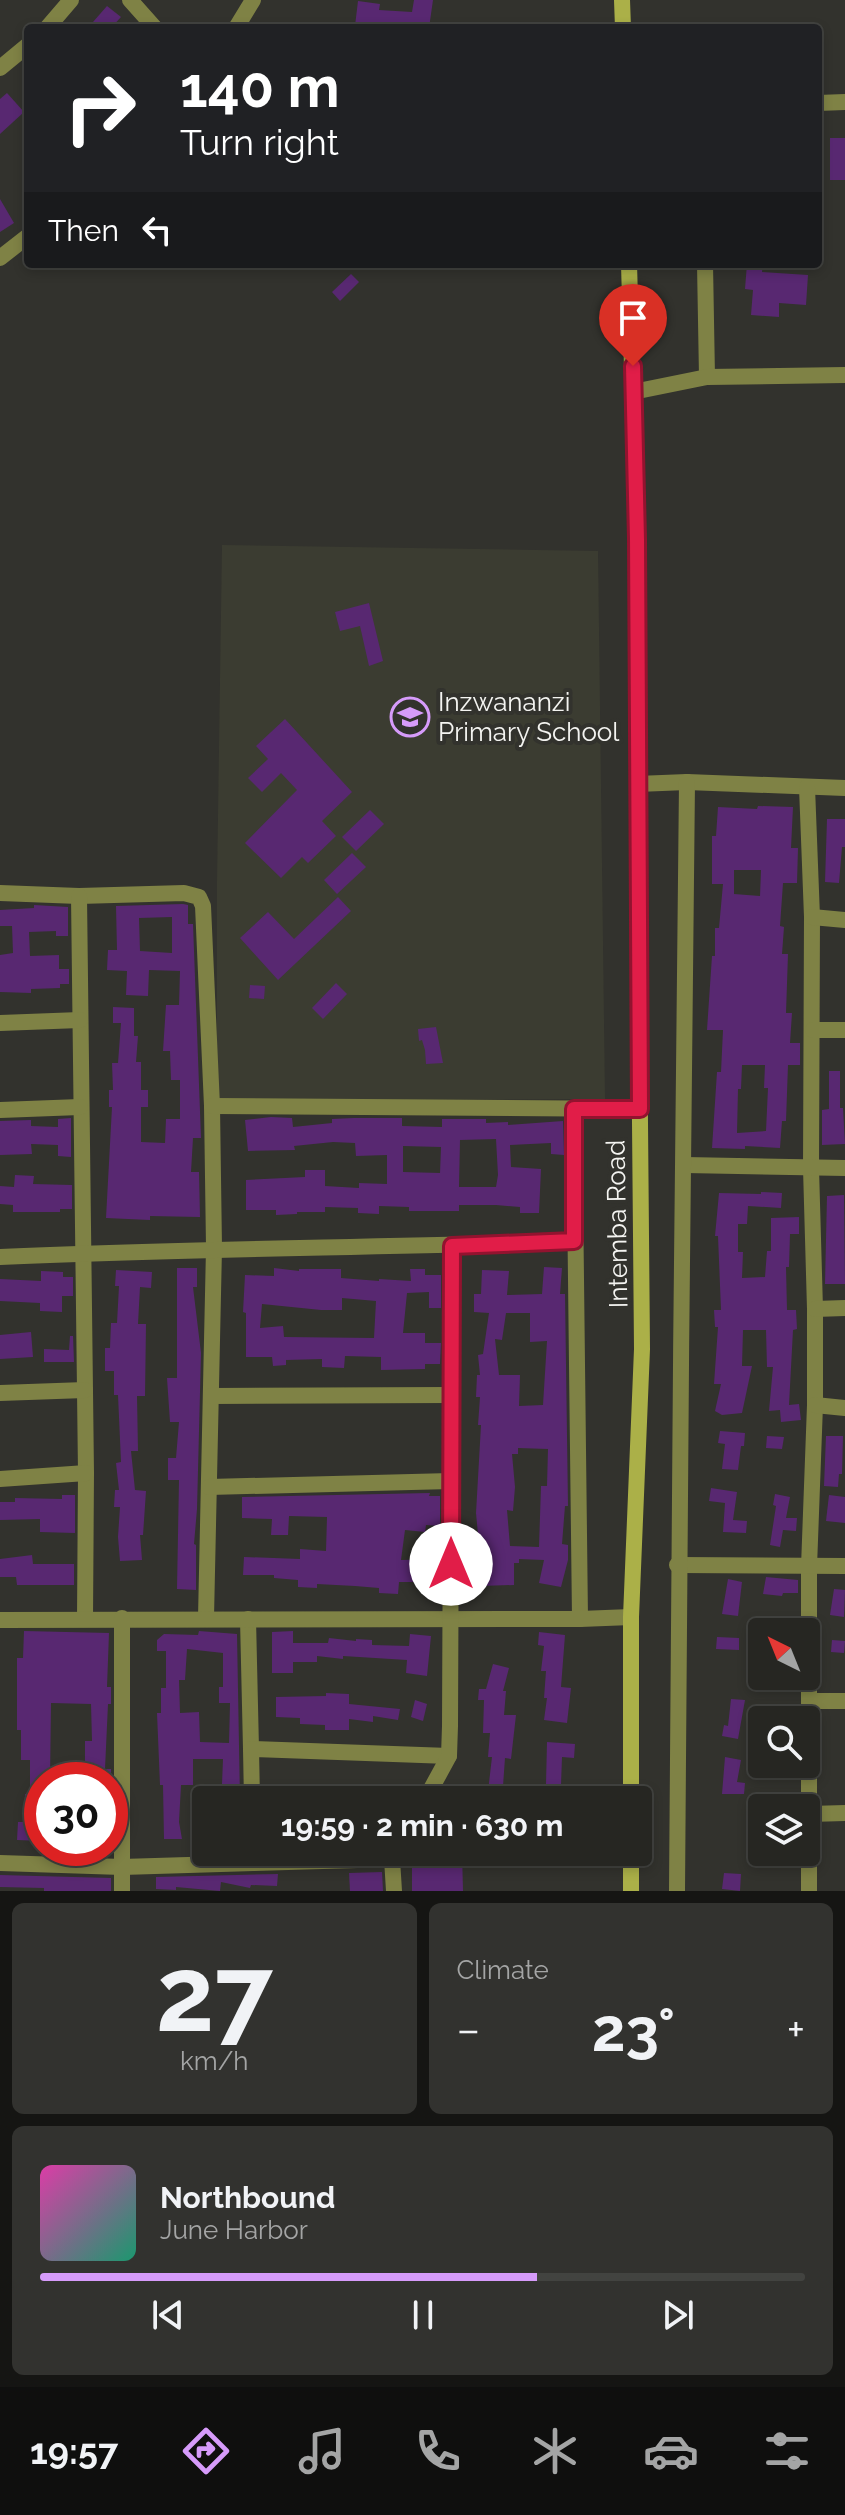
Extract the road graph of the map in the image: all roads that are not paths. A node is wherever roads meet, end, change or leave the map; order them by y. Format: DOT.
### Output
graph roads {
  1 [pos="71,0"];
  2 [pos="130,0"];
  3 [pos="253,0"];
  4 [pos="622,0"];
  5 [pos="50,24"];
  6 [pos="151,24"];
  7 [pos="238,24"];
  8 [pos="623,24"];
  9 [pos="24,48"];
  10 [pos="0,68"];
  11 [pos="845,102"];
  12 [pos="822,103"];
  13 [pos="24,239"];
  14 [pos="0,258"];
  15 [pos="629,268"];
  16 [pos="705,268"];
  17 [pos="845,375"];
  18 [pos="707,377"];
  19 [pos="633,392"];
  20 [pos="687,782"];
  21 [pos="637,784"];
  22 [pos="807,787"];
  23 [pos="845,788"];
  24 [pos="0,893"];
  25 [pos="79,896"];
  26 [pos="812,917"];
  27 [pos="845,920"];
  28 [pos="80,1020"];
  29 [pos="0,1023"];
  30 [pos="813,1030"];
  31 [pos="845,1030"];
  32 [pos="212,1106"];
  33 [pos="80,1107"];
  34 [pos="574,1109"];
  35 [pos="640,1109"];
  36 [pos="0,1110"];
  37 [pos="685,1165"];
  38 [pos="811,1168"];
  39 [pos="845,1168"];
  40 [pos="574,1241"];
  41 [pos="452,1246"];
  42 [pos="214,1248"];
  43 [pos="84,1253"];
  44 [pos="0,1257"];
  45 [pos="845,1308"];
  46 [pos="815,1309"];
  47 [pos="85,1390"];
  48 [pos="0,1393"];
  49 [pos="450,1395"];
  50 [pos="211,1396"];
  51 [pos="815,1405"];
  52 [pos="845,1408"];
  53 [pos="86,1473"];
  54 [pos="0,1479"];
  55 [pos="451,1481"];
  56 [pos="209,1487"];
  57 [pos="677,1565"];
  58 [pos="845,1566"];
  59 [pos="809,1567"];
  60 [pos="631,1617"];
  61 [pos="122,1618"];
  62 [pos="206,1618"];
  63 [pos="85,1619"];
  64 [pos="248,1619"];
  65 [pos="450,1619"];
  66 [pos="580,1619"];
  67 [pos="0,1620"];
  68 [pos="809,1701"];
  69 [pos="845,1701"];
  70 [pos="251,1749"];
  71 [pos="449,1756"];
  72 [pos="252,1786"];
  73 [pos="433,1786"];
  74 [pos="631,1786"];
  75 [pos="810,1794"];
  76 [pos="845,1813"];
  77 [pos="820,1814"];
  78 [pos="192,1862"];
  79 [pos="0,1863"];
  80 [pos="394,1866"];
  81 [pos="630,1866"];
  82 [pos="631,1866"];
  83 [pos="809,1866"];
  84 [pos="122,1867"];
  85 [pos="122,1891"];
  86 [pos="394,1891"];
  87 [pos="624,1891"];
  88 [pos="631,1891"];
  89 [pos="677,1891"];
  90 [pos="809,1891"];
  1 -- 5 [label="street"];
  2 -- 6 [label="street"];
  3 -- 7 [label="street"];
  4 -- 8 [label="street"];
  9 -- 10 [label="street"];
  11 -- 12 [label="street"];
  13 -- 14 [label="street"];
  15 -- 19 [label="street, Intemba Road"];
  16 -- 18 [label="street"];
  17 -- 18 [label="street"];
  18 -- 19 [label="street"];
  19 -- 21 [label="street, Intemba Road"];
  20 -- 21 [label="street"];
  20 -- 22 [label="street"];
  20 -- 37 [label="street"];
  21 -- 35 [label="street, Intemba Road"];
  22 -- 23 [label="street"];
  22 -- 26 [label="street"];
  24 -- 25 [label="street"];
  25 -- 28 [label="street"];
  25 -- 32 [label="street"];
  26 -- 27 [label="street"];
  26 -- 30 [label="street"];
  28 -- 29 [label="street"];
  28 -- 33 [label="street"];
  30 -- 31 [label="street"];
  30 -- 38 [label="street"];
  32 -- 34 [label="street"];
  32 -- 42 [label="street"];
  33 -- 36 [label="street"];
  33 -- 43 [label="street"];
  34 -- 35 [label="street"];
  34 -- 40 [label="street"];
  35 -- 60 [label="street, Intemba Road"];
  37 -- 38 [label="street"];
  37 -- 57 [label="street"];
  38 -- 39 [label="street"];
  38 -- 46 [label="street"];
  40 -- 41 [label="street"];
  40 -- 66 [label="street"];
  41 -- 42 [label="street"];
  41 -- 49 [label="street"];
  42 -- 43 [label="street"];
  42 -- 50 [label="street"];
  43 -- 44 [label="street"];
  43 -- 47 [label="street"];
  45 -- 46 [label="street"];
  46 -- 51 [label="street"];
  47 -- 48 [label="street"];
  47 -- 53 [label="street"];
  49 -- 50 [label="street"];
  49 -- 55 [label="street"];
  50 -- 56 [label="street"];
  51 -- 52 [label="street"];
  51 -- 59 [label="street"];
  53 -- 54 [label="street"];
  53 -- 63 [label="street"];
  55 -- 56 [label="street"];
  55 -- 65 [label="street"];
  56 -- 62 [label="street"];
  57 -- 59 [label="street"];
  57 -- 89 [label="street"];
  58 -- 59 [label="street"];
  59 -- 68 [label="street"];
  60 -- 66 [label="street"];
  60 -- 74 [label="street, Intemba Road"];
  61 -- 62 [label="street"];
  61 -- 63 [label="street"];
  61 -- 84 [label="street"];
  62 -- 64 [label="street"];
  63 -- 67 [label="street"];
  64 -- 65 [label="street"];
  64 -- 70 [label="street"];
  65 -- 66 [label="street"];
  65 -- 71 [label="street"];
  68 -- 69 [label="street"];
  68 -- 75 [label="street"];
  70 -- 71 [label="street"];
  70 -- 72 [label="street"];
  71 -- 73 [label="street"];
  76 -- 77 [label="street"];
  78 -- 84 [label="street"];
  79 -- 84 [label="street"];
  80 -- 86 [label="street"];
  81 -- 87 [label="street"];
  82 -- 88 [label="street"];
  83 -- 90 [label="street"];
  84 -- 85 [label="street"];
}
